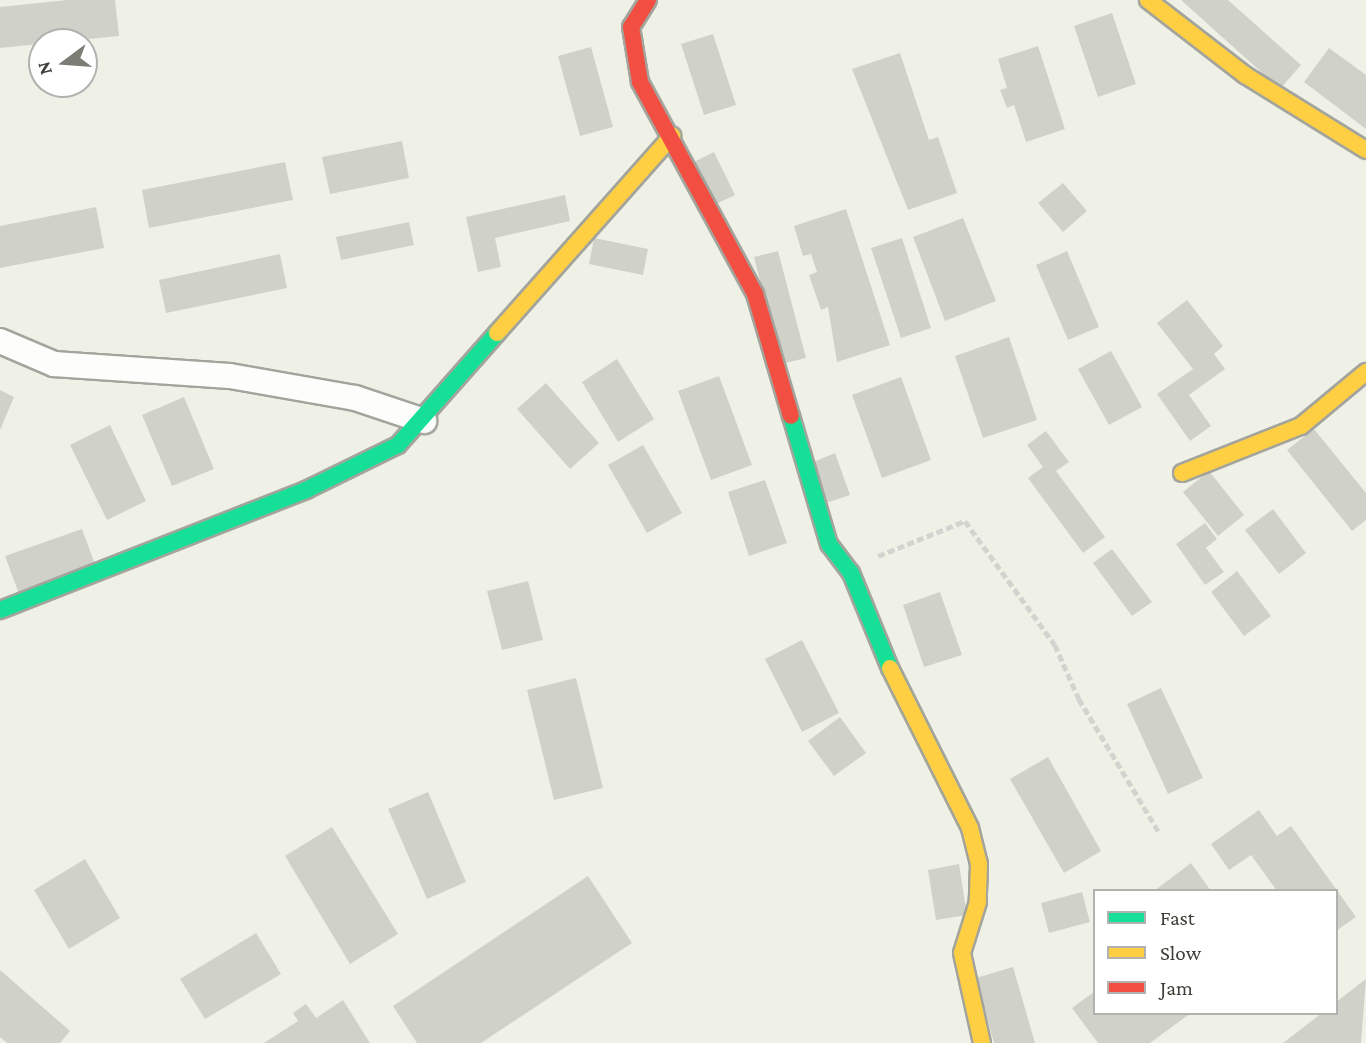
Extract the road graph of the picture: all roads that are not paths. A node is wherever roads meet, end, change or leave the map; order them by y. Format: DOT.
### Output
graph roads {
  1 [pos="650,0"];
  2 [pos="1148,0"];
  3 [pos="672,136"];
  4 [pos="1366,150"];
  5 [pos="0,341"];
  6 [pos="1366,373"];
  7 [pos="424,421"];
  8 [pos="1182,473"];
  9 [pos="0,610"];
  10 [pos="982,1043"];
  1 -- 3 [label="street"];
  2 -- 4 [label="street"];
  3 -- 7 [label="street"];
  3 -- 10 [label="street"];
  5 -- 7 [label="street"];
  6 -- 8 [label="street"];
  7 -- 9 [label="street"];
}
